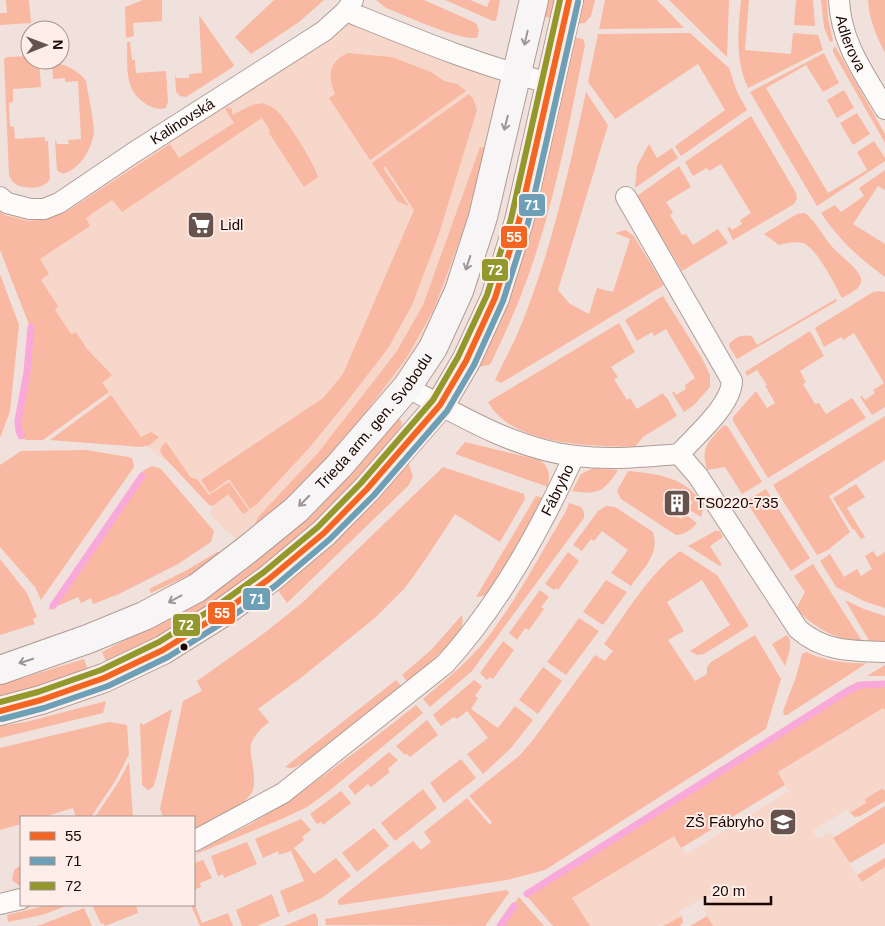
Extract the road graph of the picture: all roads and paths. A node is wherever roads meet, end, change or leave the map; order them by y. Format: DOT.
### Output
graph roads {
  1 [pos="534,0"];
  2 [pos="569,0"];
  3 [pos="839,0"];
  4 [pos="350,5"];
  5 [pos="518,75"];
  6 [pos="550,83"];
  7 [pos="885,109"];
  8 [pos="0,197"];
  9 [pos="626,197"];
  10 [pos="407,387"];
  11 [pos="440,405"];
  12 [pos="679,454"];
  13 [pos="574,456"];
  14 [pos="885,652"];
  15 [pos="0,670"];
  16 [pos="0,711"];
  17 [pos="195,841"];
  18 [pos="20,899"];
  19 [pos="0,904"];
  1 -- 5 [label="street, Trieda arm. gen. Svobodu, one-way"];
  2 -- 6 [label="street"];
  3 -- 7 [label="street, Adlerova"];
  4 -- 5 [label="street"];
  4 -- 8 [label="street, Kalinovská"];
  5 -- 6 [label="street"];
  5 -- 10 [label="street, Trieda arm. gen. Svobodu, one-way"];
  6 -- 11 [label="street"];
  9 -- 12 [label="street"];
  10 -- 11 [label="street, Fábryho"];
  10 -- 15 [label="street, Trieda arm. gen. Svobodu, one-way"];
  11 -- 13 [label="street, Fábryho"];
  11 -- 16 [label="street"];
  12 -- 13 [label="street, Fábryho"];
  12 -- 14 [label="street"];
  13 -- 17 [label="street, Fábryho"];
  18 -- 19 [label="street"];
}
